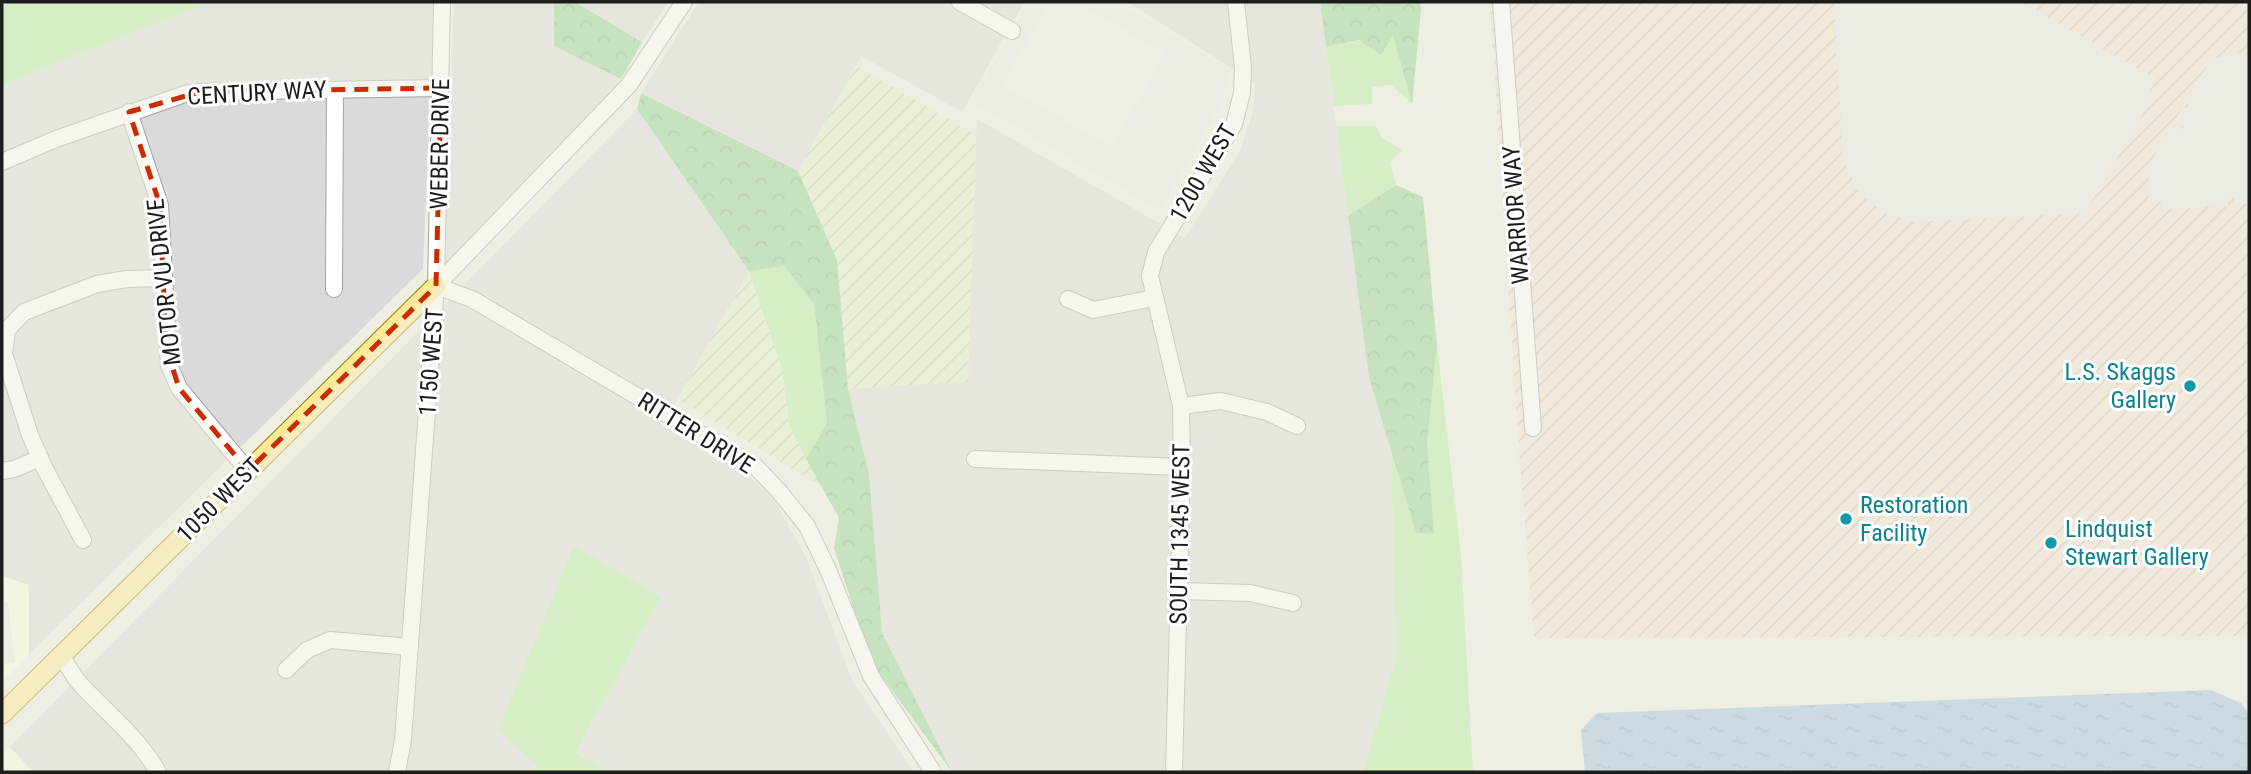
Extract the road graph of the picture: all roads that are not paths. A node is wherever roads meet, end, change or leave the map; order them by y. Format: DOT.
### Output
graph roads {
  1 [pos="442,2"];
  2 [pos="684,2"];
  3 [pos="960,2"];
  4 [pos="1236,2"];
  5 [pos="1501,2"];
  6 [pos="1013,31"];
  7 [pos="441,88"];
  8 [pos="335,90"];
  9 [pos="129,112"];
  10 [pos="2,162"];
  11 [pos="164,278"];
  12 [pos="436,286"];
  13 [pos="334,289"];
  14 [pos="1154,298"];
  15 [pos="1068,299"];
  16 [pos="1181,406"];
  17 [pos="1297,426"];
  18 [pos="1533,428"];
  19 [pos="40,458"];
  20 [pos="975,459"];
  21 [pos="1182,467"];
  22 [pos="2,471"];
  23 [pos="248,471"];
  24 [pos="83,540"];
  25 [pos="1179,591"];
  26 [pos="1293,603"];
  27 [pos="410,647"];
  28 [pos="61,655"];
  29 [pos="286,670"];
  30 [pos="2,714"];
  31 [pos="158,772"];
  32 [pos="397,772"];
  33 [pos="933,772"];
  34 [pos="1174,772"];
  1 -- 7 [label="street, WEBER DRIVE"];
  2 -- 12 [label="street, 1150 WEST"];
  3 -- 6 [label="street"];
  4 -- 14 [label="street, 1200 WEST"];
  5 -- 18 [label="street, WARRIOR WAY"];
  7 -- 8 [label="street, CENTURY WAY"];
  7 -- 12 [label="street, WEBER DRIVE"];
  8 -- 9 [label="street, CENTURY WAY"];
  8 -- 13 [label="street"];
  9 -- 10 [label="street, CENTURY WAY"];
  9 -- 11 [label="street, MOTOR VU DRIVE"];
  11 -- 19 [label="street"];
  11 -- 23 [label="street, MOTOR VU DRIVE"];
  12 -- 23 [label="main road, 1050 WEST"];
  12 -- 27 [label="street, 1150 WEST"];
  12 -- 33 [label="street, RITTER DRIVE"];
  14 -- 15 [label="street"];
  14 -- 16 [label="street, SOUTH 1345 WEST"];
  16 -- 17 [label="street"];
  16 -- 21 [label="street, SOUTH 1345 WEST"];
  19 -- 22 [label="street"];
  19 -- 24 [label="street"];
  20 -- 21 [label="street"];
  21 -- 25 [label="street, SOUTH 1345 WEST"];
  23 -- 28 [label="main road, 1050 WEST"];
  25 -- 26 [label="street"];
  25 -- 34 [label="street, SOUTH 1345 WEST"];
  27 -- 29 [label="street"];
  27 -- 32 [label="street, 1150 WEST"];
  28 -- 30 [label="main road, 1050 WEST"];
  28 -- 31 [label="street"];
}
